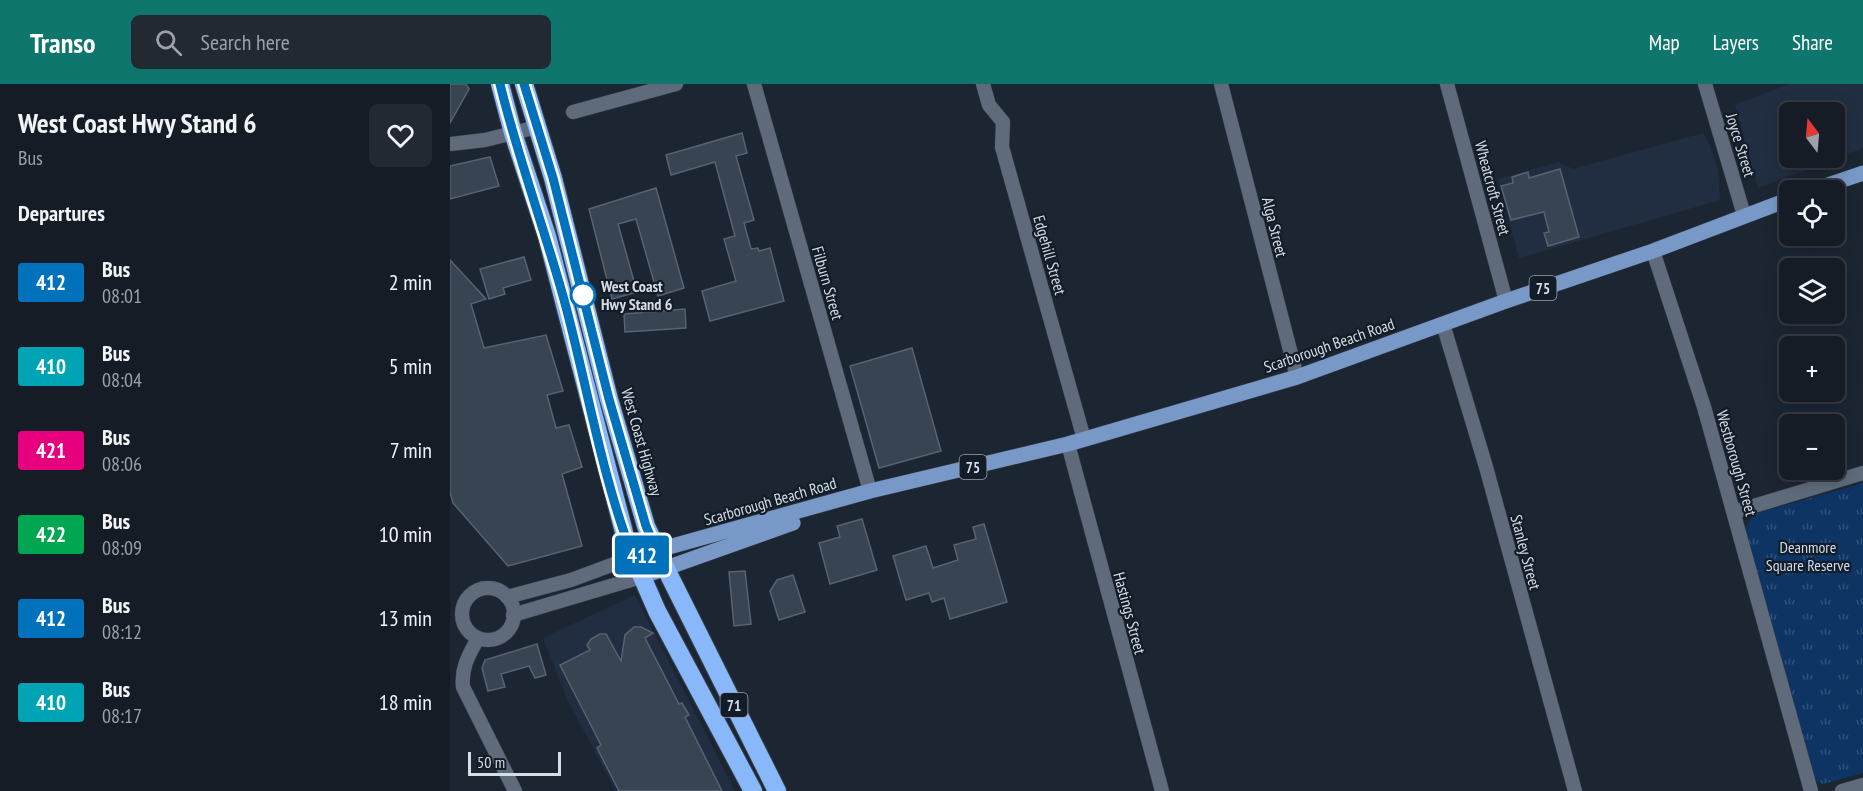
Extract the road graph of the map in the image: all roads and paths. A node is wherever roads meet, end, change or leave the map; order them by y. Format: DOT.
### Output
graph roads {
  1 [pos="500,84"];
  2 [pos="524,84"];
  3 [pos="676,84"];
  4 [pos="754,84"];
  5 [pos="983,84"];
  6 [pos="1221,84"];
  7 [pos="1447,84"];
  8 [pos="1706,84"];
  9 [pos="573,112"];
  10 [pos="537,127"];
  11 [pos="513,132"];
  12 [pos="450,144"];
  13 [pos="1863,173"];
  14 [pos="1842,180"];
  15 [pos="1779,203"];
  16 [pos="1744,215"];
  17 [pos="1653,250"];
  18 [pos="1506,301"];
  19 [pos="1443,324"];
  20 [pos="1297,377"];
  21 [pos="1084,439"];
  22 [pos="1068,444"];
  23 [pos="1863,473"];
  24 [pos="870,491"];
  25 [pos="1734,512"];
  26 [pos="657,551"];
  27 [pos="633,557"];
  28 [pos="666,569"];
  29 [pos="641,577"];
  30 [pos="507,597"];
  31 [pos="513,615"];
  32 [pos="478,638"];
  33 [pos="1863,785"];
  34 [pos="515,791"];
  35 [pos="753,791"];
  36 [pos="777,791"];
  37 [pos="1161,791"];
  38 [pos="1575,791"];
  39 [pos="1811,791"];
  40 [pos="1842,791"];
  1 -- 11 [label="highway, 71"];
  2 -- 10 [label="highway, West Coast Highway / 71"];
  3 -- 9 [label="street"];
  4 -- 24 [label="street, Filburn Street"];
  5 -- 21 [label="street, Edgehill Street"];
  6 -- 20 [label="street, Alga Street"];
  7 -- 18 [label="street, Wheatcroft Street"];
  8 -- 16 [label="street, Joyce Street"];
  10 -- 11 [label="street"];
  10 -- 26 [label="highway, West Coast Highway / 71"];
  11 -- 12 [label="street"];
  11 -- 27 [label="highway, 71"];
  13 -- 14 [label="main road"];
  15 -- 16 [label="main road, Scarborough Beach Road / 75"];
  16 -- 17 [label="main road, Scarborough Beach Road / 75"];
  17 -- 18 [label="main road, Scarborough Beach Road / 75"];
  17 -- 25 [label="street, Westborough Street"];
  18 -- 19 [label="main road, Scarborough Beach Road / 75"];
  19 -- 20 [label="main road, Scarborough Beach Road / 75"];
  19 -- 38 [label="street, Stanley Street"];
  20 -- 21 [label="main road, Scarborough Beach Road / 75"];
  21 -- 22 [label="main road, Scarborough Beach Road / 75"];
  22 -- 24 [label="main road, Scarborough Beach Road / 75"];
  22 -- 37 [label="street, Hastings Street"];
  23 -- 25 [label="street"];
  24 -- 26 [label="main road, Scarborough Beach Road / 75"];
  24 -- 28 [label="main road, Scarborough Beach Road / 75"];
  25 -- 39 [label="street, Westborough Street"];
  26 -- 27 [label="main road, Scarborough Beach Road / 75"];
  26 -- 28 [label="highway, West Coast Highway / 71"];
  27 -- 29 [label="highway, 71"];
  27 -- 30 [label="street, Scarborough Beach Road"];
  28 -- 29 [label="main road, Scarborough Beach Road / 75"];
  28 -- 36 [label="highway, West Coast Highway / 71"];
  29 -- 31 [label="street, Scarborough Beach Road"];
  29 -- 35 [label="highway, 71"];
  30 -- 31 [label="street"];
  30 -- 32 [label="street"];
  31 -- 32 [label="street"];
  32 -- 34 [label="street"];
  33 -- 40 [label="street"];
}
